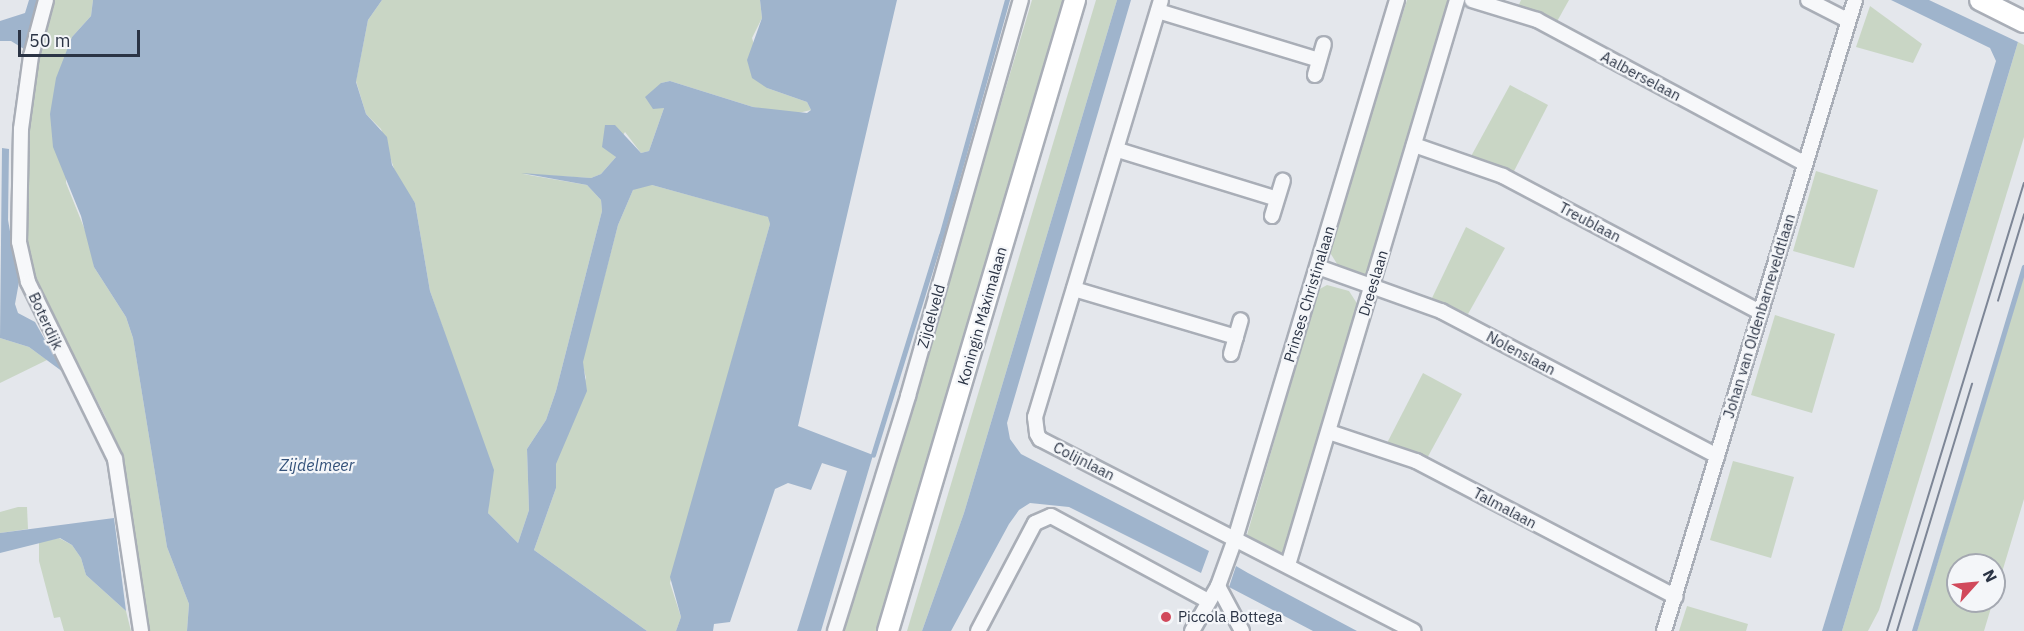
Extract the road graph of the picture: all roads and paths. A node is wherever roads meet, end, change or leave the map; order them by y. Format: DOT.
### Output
graph roads {
  1 [pos="46,0"];
  2 [pos="1021,0"];
  3 [pos="1075,0"];
  4 [pos="1397,0"];
  5 [pos="1457,0"];
  6 [pos="1472,0"];
  7 [pos="1808,0"];
  8 [pos="1854,0"];
  9 [pos="1980,0"];
  10 [pos="2006,0"];
  11 [pos="1159,6"];
  12 [pos="2024,8"];
  13 [pos="1847,20"];
  14 [pos="2024,22"];
  15 [pos="1324,44"];
  16 [pos="1319,60"];
  17 [pos="1315,75"];
  18 [pos="1414,145"];
  19 [pos="1118,150"];
  20 [pos="1804,163"];
  21 [pos="1283,181"];
  22 [pos="1277,199"];
  23 [pos="1272,216"];
  24 [pos="1318,267"];
  25 [pos="1371,287"];
  26 [pos="1074,289"];
  27 [pos="1760,312"];
  28 [pos="1241,320"];
  29 [pos="1236,337"];
  30 [pos="1231,354"];
  31 [pos="1329,432"];
  32 [pos="1717,456"];
  33 [pos="1235,539"];
  34 [pos="1288,565"];
  35 [pos="1218,586"];
  36 [pos="1676,597"];
  37 [pos="1208,601"];
  38 [pos="141,631"];
  39 [pos="835,631"];
  40 [pos="888,631"];
  41 [pos="978,631"];
  42 [pos="1192,631"];
  43 [pos="1242,631"];
  44 [pos="1414,631"];
  45 [pos="1664,631"];
  1 -- 38 [label="street, Boterdijk"];
  2 -- 39 [label="street, Zijdelveld"];
  3 -- 40 [label="street, Koningin Máximalaan"];
  4 -- 24 [label="street, Prinses Christinalaan"];
  5 -- 18 [label="street, Dreeslaan"];
  6 -- 20 [label="street, Aalberselaan"];
  7 -- 13 [label="street"];
  8 -- 13 [label="street, Johan van Oldenbarneveldtlaan"];
  9 -- 14 [label="street"];
  10 -- 12 [label="street"];
  11 -- 16 [label="street, Colijnlaan"];
  11 -- 19 [label="street, Colijnlaan"];
  13 -- 20 [label="street, Johan van Oldenbarneveldtlaan"];
  15 -- 16 [label="street"];
  16 -- 17 [label="street"];
  18 -- 25 [label="street, Dreeslaan"];
  18 -- 27 [label="street, Treublaan"];
  19 -- 22 [label="street"];
  19 -- 26 [label="street, Colijnlaan"];
  20 -- 27 [label="street, Johan van Oldenbarneveldtlaan"];
  21 -- 22 [label="street"];
  22 -- 23 [label="street"];
  24 -- 25 [label="street, Nolenslaan"];
  24 -- 33 [label="street, Prinses Christinalaan"];
  25 -- 31 [label="street, Dreeslaan"];
  25 -- 32 [label="street, Nolenslaan"];
  26 -- 29 [label="street"];
  26 -- 33 [label="street, Colijnlaan"];
  27 -- 32 [label="street, Johan van Oldenbarneveldtlaan"];
  28 -- 29 [label="street"];
  29 -- 30 [label="street"];
  31 -- 34 [label="street, Dreeslaan"];
  31 -- 36 [label="street, Talmalaan"];
  32 -- 36 [label="street, Johan van Oldenbarneveldtlaan"];
  33 -- 34 [label="street"];
  33 -- 35 [label="street, Prinses Christinalaan"];
  34 -- 44 [label="street"];
  35 -- 37 [label="street, Prinses Christinalaan"];
  35 -- 43 [label="street"];
  36 -- 45 [label="street, Johan van Oldenbarneveldtlaan"];
  37 -- 41 [label="street"];
  37 -- 42 [label="street, Prinses Christinalaan"];
}
